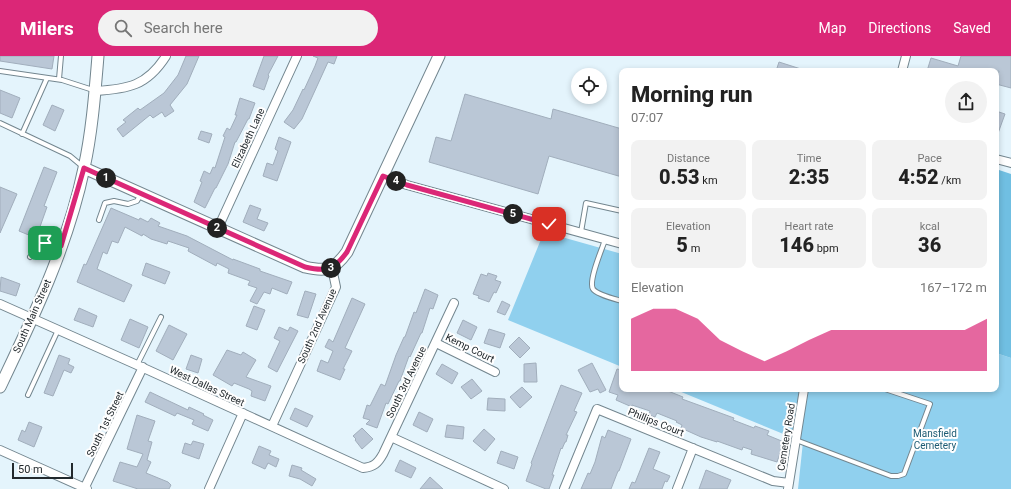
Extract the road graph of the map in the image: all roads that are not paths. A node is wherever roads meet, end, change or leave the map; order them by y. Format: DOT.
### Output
graph roads {
  1 [pos="60,56"];
  2 [pos="98,56"];
  3 [pos="166,56"];
  4 [pos="297,56"];
  5 [pos="439,56"];
  6 [pos="906,56"];
  7 [pos="903,68"];
  8 [pos="0,70"];
  9 [pos="47,78"];
  10 [pos="58,79"];
  11 [pos="95,91"];
  12 [pos="0,124"];
  13 [pos="22,134"];
  14 [pos="999,160"];
  15 [pos="1011,163"];
  16 [pos="84,168"];
  17 [pos="383,176"];
  18 [pos="142,194"];
  19 [pos="619,210"];
  20 [pos="99,220"];
  21 [pos="218,228"];
  22 [pos="581,233"];
  23 [pos="605,240"];
  24 [pos="619,243"];
  25 [pos="61,246"];
  26 [pos="30,257"];
  27 [pos="332,268"];
  28 [pos="619,300"];
  29 [pos="454,302"];
  30 [pos="0,304"];
  31 [pos="161,317"];
  32 [pos="32,319"];
  33 [pos="58,330"];
  34 [pos="436,343"];
  35 [pos="140,366"];
  36 [pos="495,372"];
  37 [pos="0,387"];
  38 [pos="804,392"];
  39 [pos="894,392"];
  40 [pos="28,395"];
  41 [pos="243,413"];
  42 [pos="272,426"];
  43 [pos="391,437"];
  44 [pos="796,440"];
  45 [pos="693,448"];
  46 [pos="0,450"];
  47 [pos="372,467"];
  48 [pos="788,486"];
  49 [pos="85,489"];
  50 [pos="209,489"];
  51 [pos="504,489"];
  52 [pos="564,489"];
  53 [pos="677,489"];
  1 -- 10 [label="lane"];
  2 -- 11 [label="street, South Main Street"];
  3 -- 11 [label="street"];
  4 -- 21 [label="street, Elizabeth Lane"];
  5 -- 17 [label="street"];
  6 -- 7 [label="street"];
  8 -- 9 [label="lane"];
  9 -- 10 [label="lane"];
  9 -- 13 [label="lane"];
  10 -- 11 [label="lane"];
  11 -- 16 [label="street, South Main Street"];
  12 -- 13 [label="lane"];
  13 -- 16 [label="lane"];
  14 -- 15 [label="street"];
  16 -- 18 [label="street"];
  16 -- 25 [label="street, South Main Street"];
  17 -- 22 [label="street"];
  17 -- 27 [label="street"];
  18 -- 20 [label="lane"];
  18 -- 21 [label="street"];
  19 -- 22 [label="lane"];
  21 -- 27 [label="street"];
  22 -- 23 [label="street"];
  23 -- 24 [label="street"];
  23 -- 28 [label="lane"];
  25 -- 26 [label="lane"];
  25 -- 32 [label="street, South Main Street"];
  27 -- 42 [label="street, South 2nd Avenue"];
  29 -- 34 [label="street, South 3rd Avenue"];
  30 -- 32 [label="street, West Dallas Street"];
  31 -- 35 [label="lane"];
  32 -- 33 [label="street, West Dallas Street"];
  32 -- 37 [label="street, South Main Street"];
  33 -- 35 [label="street, West Dallas Street"];
  33 -- 40 [label="lane"];
  34 -- 36 [label="street, Kemp Court"];
  34 -- 43 [label="street, South 3rd Avenue"];
  35 -- 41 [label="street, West Dallas Street"];
  35 -- 49 [label="street, South 1st Street"];
  38 -- 44 [label="street, Cemetery Road"];
  39 -- 44 [label="lane"];
  41 -- 42 [label="street, West Dallas Street"];
  41 -- 50 [label="street"];
  42 -- 47 [label="street, West Dallas Street"];
  43 -- 47 [label="street, South 3rd Avenue"];
  43 -- 51 [label="street"];
  44 -- 48 [label="street, Cemetery Road"];
  45 -- 48 [label="street, Phillips Court"];
  45 -- 52 [label="street, Phillips Court"];
  45 -- 53 [label="street"];
  46 -- 49 [label="street"];
}
